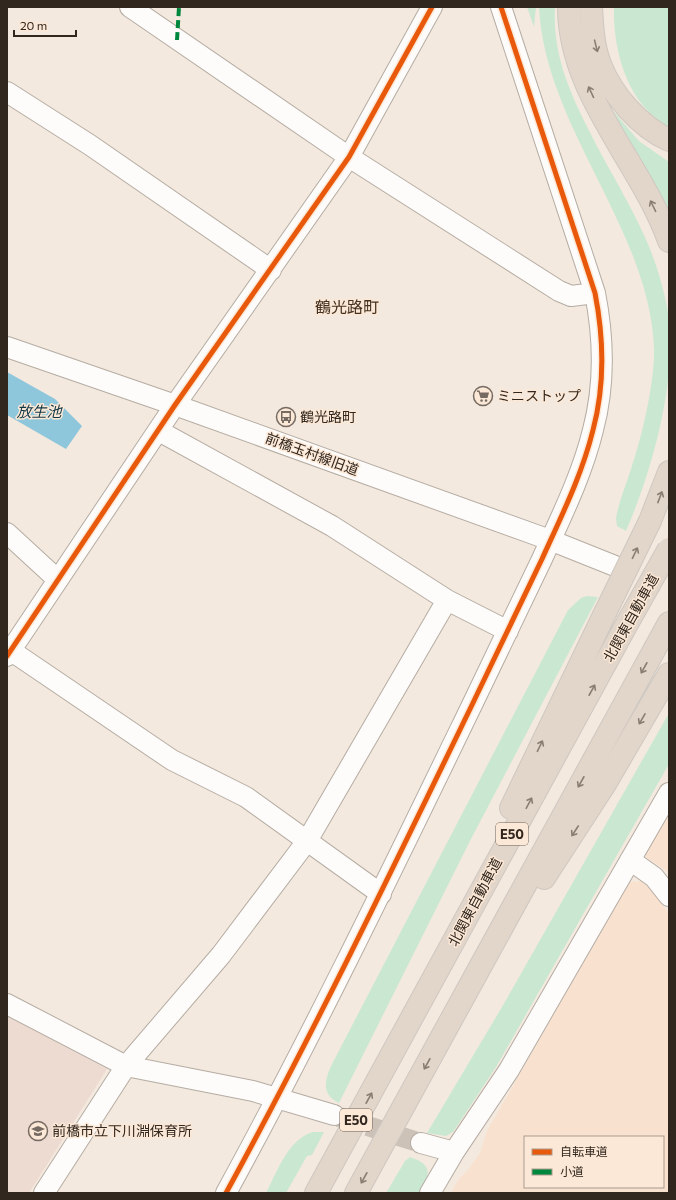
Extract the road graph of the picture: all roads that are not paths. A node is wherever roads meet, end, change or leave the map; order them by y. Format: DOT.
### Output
graph roads {
  1 [pos="130,7"];
  2 [pos="432,7"];
  3 [pos="500,7"];
  4 [pos="570,7"];
  5 [pos="591,7"];
  6 [pos="7,92"];
  7 [pos="669,140"];
  8 [pos="349,157"];
  9 [pos="669,242"];
  10 [pos="271,270"];
  11 [pos="595,293"];
  12 [pos="7,347"];
  13 [pos="175,405"];
  14 [pos="159,430"];
  15 [pos="669,472"];
  16 [pos="7,533"];
  17 [pos="550,540"];
  18 [pos="669,549"];
  19 [pos="615,566"];
  20 [pos="58,580"];
  21 [pos="447,600"];
  22 [pos="666,629"];
  23 [pos="508,631"];
  24 [pos="8,651"];
  25 [pos="669,674"];
  26 [pos="669,793"];
  27 [pos="307,841"];
  28 [pos="630,860"];
  29 [pos="381,894"];
  30 [pos="669,896"];
  31 [pos="7,1004"];
  32 [pos="446,1030"];
  33 [pos="397,1047"];
  34 [pos="126,1066"];
  35 [pos="278,1097"];
  36 [pos="334,1115"];
  37 [pos="421,1143"];
  38 [pos="454,1152"];
  39 [pos="44,1193"];
  40 [pos="226,1193"];
  41 [pos="316,1193"];
  42 [pos="356,1193"];
  43 [pos="430,1193"];
  1 -- 8 [label="street"];
  2 -- 8 [label="street"];
  3 -- 11 [label="street"];
  9 -- 4 [label="highway, one-way"];
  5 -- 7 [label="highway, one-way"];
  6 -- 10 [label="street"];
  8 -- 10 [label="street"];
  8 -- 11 [label="street"];
  10 -- 13 [label="street"];
  11 -- 17 [label="street"];
  12 -- 13 [label="street, 前橋玉村線旧道"];
  13 -- 14 [label="street"];
  13 -- 17 [label="street, 前橋玉村線旧道"];
  14 -- 20 [label="street"];
  14 -- 21 [label="street"];
  33 -- 15 [label="highway, one-way, bridge"];
  16 -- 20 [label="street"];
  17 -- 19 [label="street, 前橋玉村線旧道"];
  17 -- 23 [label="street"];
  33 -- 18 [label="highway, 北関東自動車道 / E50, one-way, bridge"];
  20 -- 24 [label="street"];
  21 -- 23 [label="street"];
  21 -- 27 [label="street"];
  22 -- 32 [label="highway, E50, one-way"];
  23 -- 29 [label="street"];
  24 -- 27 [label="street"];
  25 -- 32 [label="highway, one-way"];
  26 -- 28 [label="street"];
  27 -- 29 [label="street"];
  27 -- 34 [label="street"];
  28 -- 30 [label="street"];
  28 -- 38 [label="street"];
  29 -- 35 [label="street"];
  31 -- 34 [label="street"];
  32 -- 42 [label="highway, E50, one-way"];
  41 -- 33 [label="highway, 北関東自動車道 / E50, one-way"];
  34 -- 35 [label="street"];
  34 -- 39 [label="street"];
  35 -- 36 [label="street"];
  35 -- 40 [label="street"];
  37 -- 38 [label="street"];
  38 -- 43 [label="street"];
}
